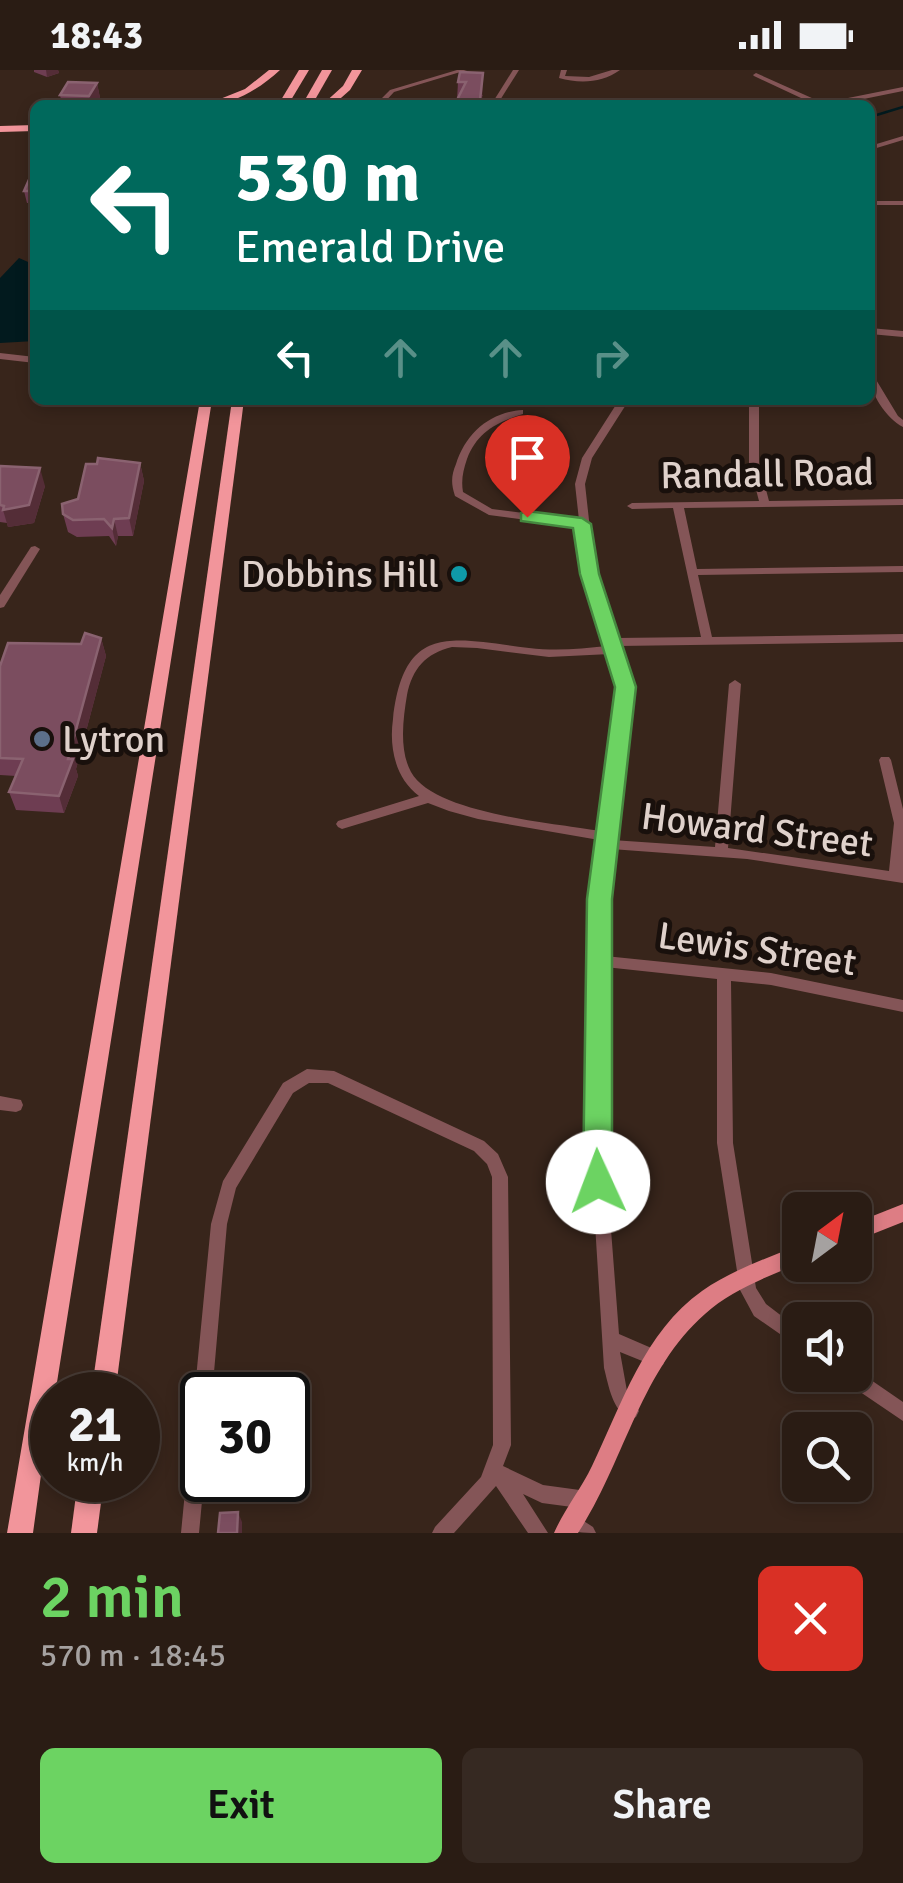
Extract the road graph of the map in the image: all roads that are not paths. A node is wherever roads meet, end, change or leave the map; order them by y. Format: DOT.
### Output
graph roads {
  1 [pos="274,70"];
  2 [pos="304,70"];
  3 [pos="327,70"];
  4 [pos="357,70"];
  5 [pos="464,70"];
  6 [pos="516,70"];
  7 [pos="564,70"];
  8 [pos="617,70"];
  9 [pos="756,76"];
  10 [pos="903,90"];
  11 [pos="223,100"];
  12 [pos="285,100"];
  13 [pos="309,100"];
  14 [pos="333,100"];
  15 [pos="383,100"];
  16 [pos="497,100"];
  17 [pos="811,100"];
  18 [pos="850,100"];
  19 [pos="0,131"];
  20 [pos="30,131"];
  21 [pos="903,138"];
  22 [pos="875,146"];
  23 [pos="875,203"];
  24 [pos="903,203"];
  25 [pos="875,331"];
  26 [pos="903,334"];
  27 [pos="0,356"];
  28 [pos="30,359"];
  29 [pos="875,387"];
  30 [pos="205,405"];
  31 [pos="621,405"];
  32 [pos="754,405"];
  33 [pos="238,406"];
  34 [pos="520,412"];
  35 [pos="903,424"];
  36 [pos="903,502"];
  37 [pos="765,504"];
  38 [pos="632,506"];
  39 [pos="678,506"];
  40 [pos="582,524"];
  41 [pos="35,549"];
  42 [pos="903,569"];
  43 [pos="692,572"];
  44 [pos="0,604"];
  45 [pos="903,638"];
  46 [pos="707,640"];
  47 [pos="615,645"];
  48 [pos="735,684"];
  49 [pos="885,760"];
  50 [pos="426,799"];
  51 [pos="342,824"];
  52 [pos="604,840"];
  53 [pos="721,852"];
  54 [pos="899,877"];
  55 [pos="600,960"];
  56 [pos="724,973"];
  57 [pos="903,1006"];
  58 [pos="903,1213"];
  59 [pos="872,1225"];
  60 [pos="782,1262"];
  61 [pos="745,1278"];
  62 [pos="782,1326"];
  63 [pos="611,1340"];
  64 [pos="657,1359"];
  65 [pos="106,1372"];
  66 [pos="205,1372"];
  67 [pos="872,1390"];
  68 [pos="630,1411"];
  69 [pos="903,1412"];
  70 [pos="495,1471"];
  71 [pos="587,1500"];
  72 [pos="89,1502"];
  73 [pos="193,1502"];
  74 [pos="575,1530"];
  75 [pos="20,1533"];
  76 [pos="84,1533"];
  77 [pos="190,1533"];
  78 [pos="441,1533"];
  79 [pos="540,1533"];
  1 -- 11 [label="highway"];
  2 -- 12 [label="highway"];
  3 -- 13 [label="highway"];
  4 -- 14 [label="highway"];
  5 -- 15 [label="street"];
  6 -- 16 [label="street"];
  7 -- 8 [label="street"];
  9 -- 17 [label="street"];
  10 -- 18 [label="street"];
  19 -- 20 [label="highway"];
  21 -- 22 [label="street"];
  23 -- 24 [label="street"];
  25 -- 26 [label="street"];
  27 -- 28 [label="street"];
  29 -- 35 [label="street"];
  30 -- 75 [label="highway"];
  31 -- 40 [label="street"];
  32 -- 37 [label="street"];
  33 -- 65 [label="highway"];
  34 -- 40 [label="street"];
  36 -- 37 [label="street, Randall Road"];
  37 -- 39 [label="street, Randall Road"];
  38 -- 39 [label="street, Randall Road"];
  39 -- 43 [label="street"];
  40 -- 47 [label="street"];
  41 -- 44 [label="street"];
  42 -- 43 [label="street"];
  43 -- 46 [label="street"];
  45 -- 46 [label="street"];
  46 -- 47 [label="street"];
  47 -- 50 [label="street"];
  47 -- 52 [label="street"];
  48 -- 53 [label="street"];
  49 -- 54 [label="street"];
  50 -- 51 [label="street"];
  50 -- 52 [label="street, Howard Street"];
  52 -- 53 [label="street, Howard Street"];
  52 -- 55 [label="street"];
  53 -- 54 [label="street, Howard Street"];
  55 -- 56 [label="street, Lewis Street"];
  55 -- 63 [label="street"];
  56 -- 57 [label="street, Lewis Street"];
  56 -- 61 [label="street"];
  58 -- 59 [label="main road"];
  60 -- 61 [label="main road"];
  61 -- 62 [label="street"];
  61 -- 64 [label="main road"];
  63 -- 64 [label="street"];
  63 -- 68 [label="street"];
  64 -- 68 [label="main road"];
  66 -- 70 [label="street"];
  67 -- 69 [label="street"];
  68 -- 71 [label="main road"];
  70 -- 71 [label="street"];
  70 -- 78 [label="street"];
  70 -- 79 [label="street"];
  71 -- 74 [label="main road"];
  72 -- 76 [label="highway"];
  73 -- 77 [label="street"];
}
